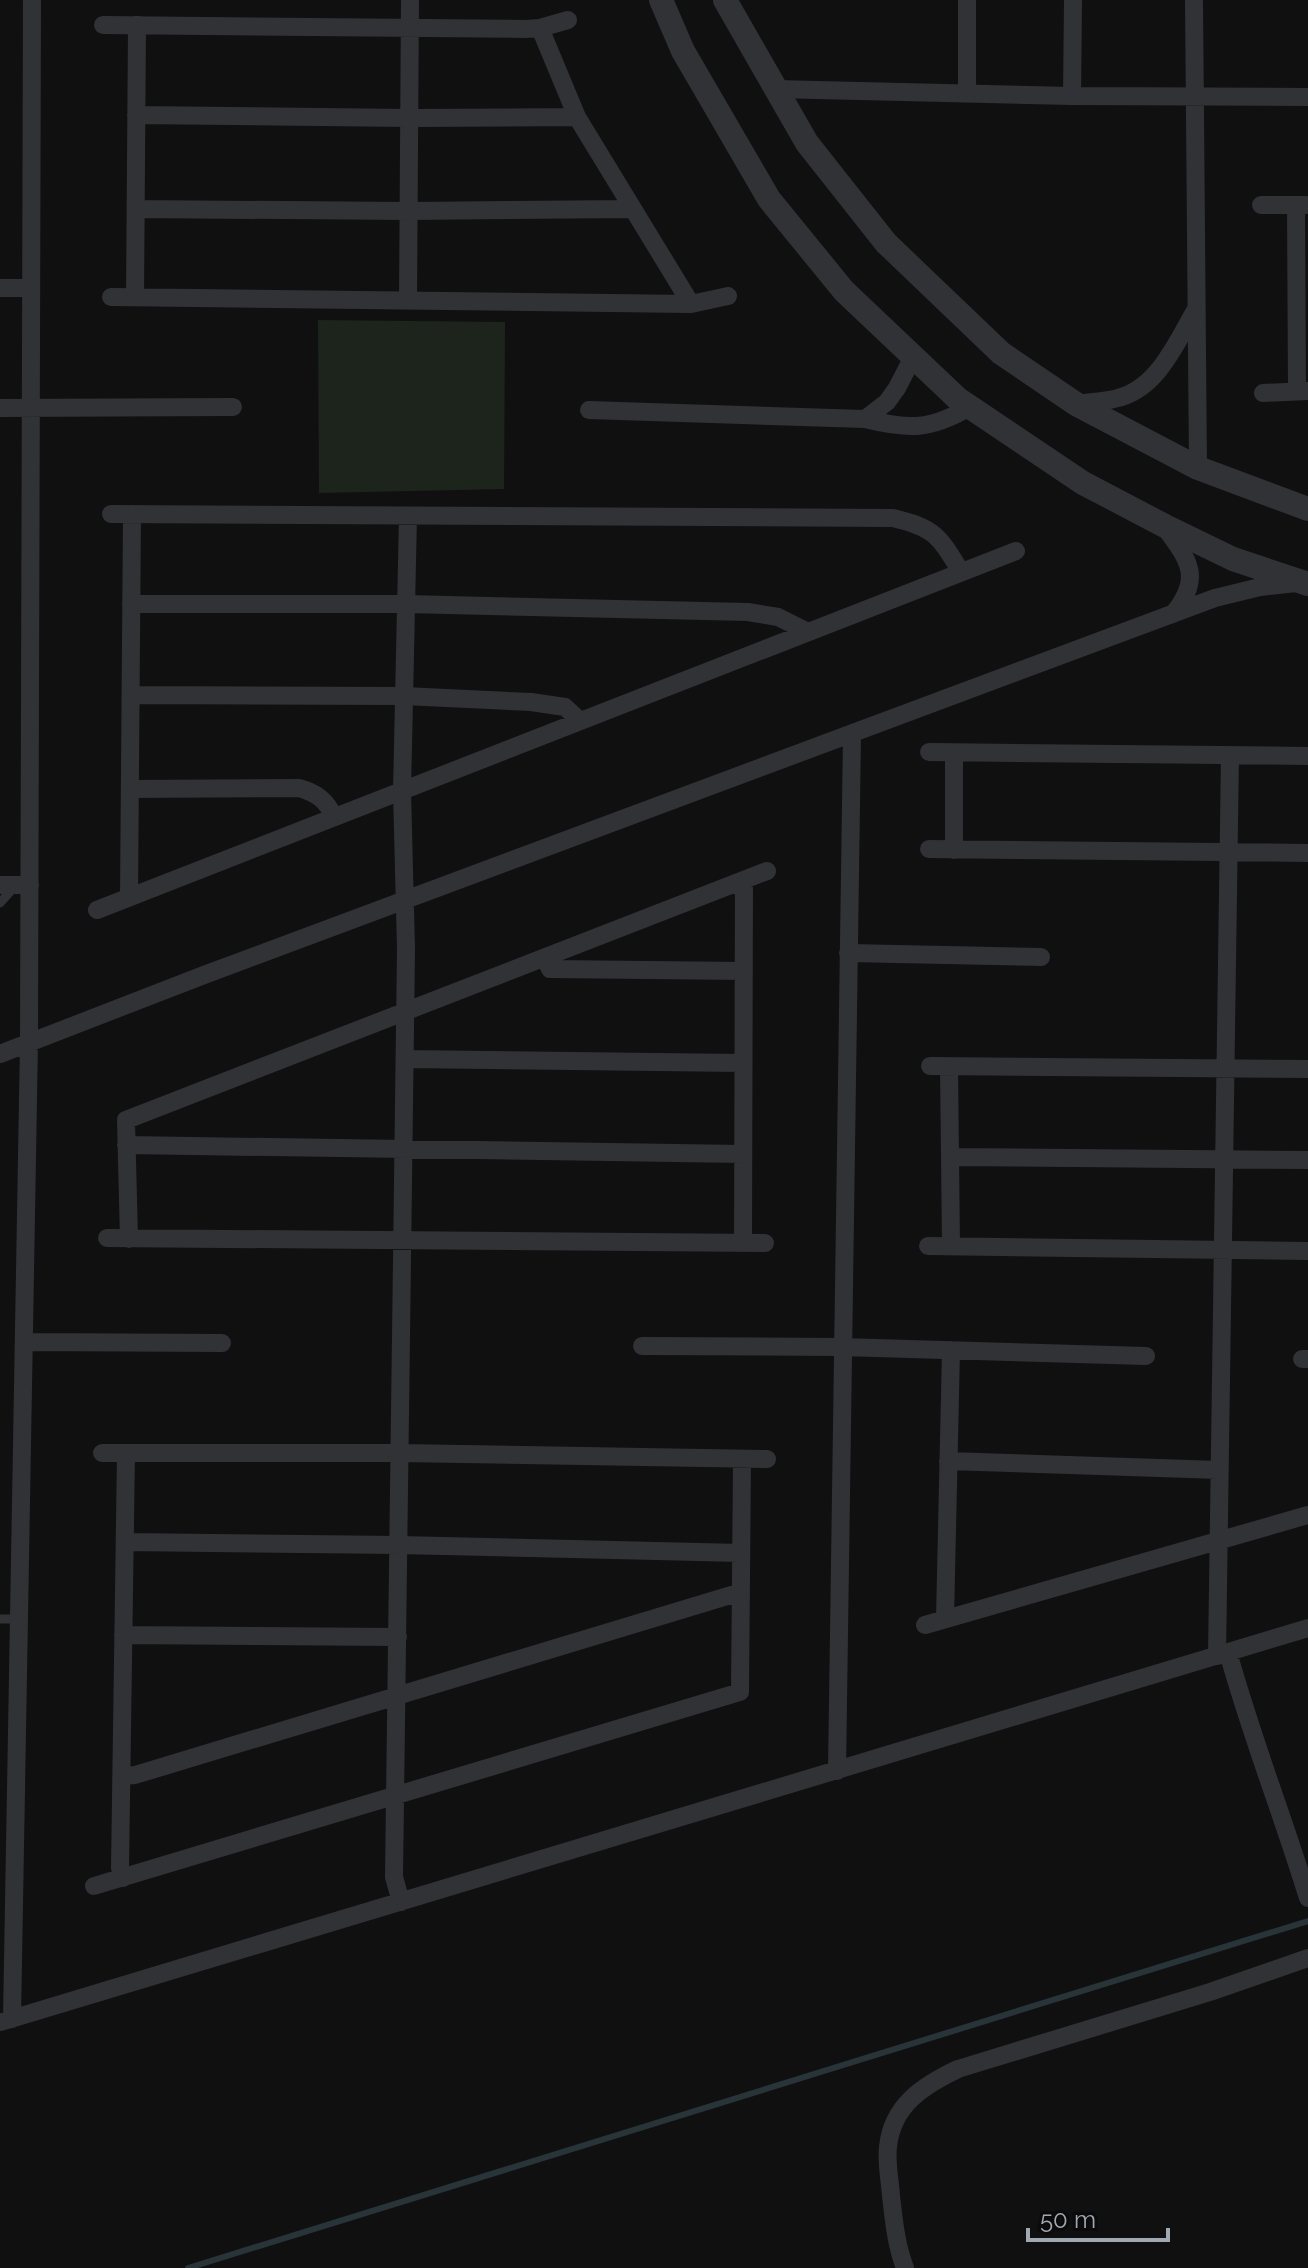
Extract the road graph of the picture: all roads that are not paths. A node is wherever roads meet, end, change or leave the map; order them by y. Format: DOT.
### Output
graph roads {
  1 [pos="32,0"];
  2 [pos="410,0"];
  3 [pos="661,0"];
  4 [pos="725,0"];
  5 [pos="967,0"];
  6 [pos="1073,0"];
  7 [pos="1194,0"];
  8 [pos="568,20"];
  9 [pos="103,25"];
  10 [pos="137,25"];
  11 [pos="410,27"];
  12 [pos="540,28"];
  13 [pos="775,89"];
  14 [pos="967,93"];
  15 [pos="1072,96"];
  16 [pos="1194,96"];
  17 [pos="1308,97"];
  18 [pos="136,115"];
  19 [pos="577,117"];
  20 [pos="410,118"];
  21 [pos="1261,205"];
  22 [pos="1302,205"];
  23 [pos="136,209"];
  24 [pos="632,209"];
  25 [pos="409,211"];
  26 [pos="0,288"];
  27 [pos="31,288"];
  28 [pos="728,296"];
  29 [pos="111,297"];
  30 [pos="135,297"];
  31 [pos="1302,300"];
  32 [pos="408,301"];
  33 [pos="691,304"];
  34 [pos="1197,307"];
  35 [pos="913,357"];
  36 [pos="1303,391"];
  37 [pos="1263,393"];
  38 [pos="1076,404"];
  39 [pos="233,407"];
  40 [pos="970,407"];
  41 [pos="0,408"];
  42 [pos="31,408"];
  43 [pos="589,410"];
  44 [pos="865,419"];
  45 [pos="1198,468"];
  46 [pos="1308,509"];
  47 [pos="111,514"];
  48 [pos="132,514"];
  49 [pos="408,516"];
  50 [pos="1165,526"];
  51 [pos="1016,551"];
  52 [pos="961,572"];
  53 [pos="1305,584"];
  54 [pos="131,604"];
  55 [pos="406,604"];
  56 [pos="1173,614"];
  57 [pos="808,632"];
  58 [pos="131,695"];
  59 [pos="404,696"];
  60 [pos="580,721"];
  61 [pos="852,735"];
  62 [pos="929,752"];
  63 [pos="954,753"];
  64 [pos="1230,755"];
  65 [pos="1308,756"];
  66 [pos="130,789"];
  67 [pos="402,791"];
  68 [pos="334,817"];
  69 [pos="929,849"];
  70 [pos="954,850"];
  71 [pos="1229,852"];
  72 [pos="1308,853"];
  73 [pos="767,871"];
  74 [pos="744,880"];
  75 [pos="15,885"];
  76 [pos="129,897"];
  77 [pos="404,900"];
  78 [pos="0,903"];
  79 [pos="97,910"];
  80 [pos="848,953"];
  81 [pos="1041,957"];
  82 [pos="545,958"];
  83 [pos="744,971"];
  84 [pos="406,1012"];
  85 [pos="29,1042"];
  86 [pos="0,1054"];
  87 [pos="405,1059"];
  88 [pos="743,1063"];
  89 [pos="1224,1068"];
  90 [pos="1308,1069"];
  91 [pos="126,1145"];
  92 [pos="404,1148"];
  93 [pos="743,1154"];
  94 [pos="950,1157"];
  95 [pos="1223,1160"];
  96 [pos="1308,1160"];
  97 [pos="107,1238"];
  98 [pos="129,1239"];
  99 [pos="403,1241"];
  100 [pos="743,1243"];
  101 [pos="765,1243"];
  102 [pos="928,1246"];
  103 [pos="951,1246"];
  104 [pos="1221,1248"];
  105 [pos="1308,1251"];
  106 [pos="24,1342"];
  107 [pos="222,1343"];
  108 [pos="642,1346"];
  109 [pos="842,1347"];
  110 [pos="951,1350"];
  111 [pos="1146,1356"];
  112 [pos="102,1453"];
  113 [pos="126,1453"];
  114 [pos="400,1453"];
  115 [pos="742,1459"];
  116 [pos="767,1459"];
  117 [pos="948,1461"];
  118 [pos="1219,1470"];
  119 [pos="1308,1515"];
  120 [pos="125,1542"];
  121 [pos="1218,1542"];
  122 [pos="399,1545"];
  123 [pos="741,1553"];
  124 [pos="741,1594"];
  125 [pos="9,1619"];
  126 [pos="945,1619"];
  127 [pos="925,1625"];
  128 [pos="1308,1628"];
  129 [pos="123,1635"];
  130 [pos="398,1637"];
  131 [pos="1222,1654"];
  132 [pos="397,1697"];
  133 [pos="837,1771"];
  134 [pos="122,1776"];
  135 [pos="395,1797"];
  136 [pos="123,1878"];
  137 [pos="94,1886"];
  138 [pos="1308,1898"];
  139 [pos="401,1902"];
  140 [pos="1308,1958"];
  141 [pos="6,2021"];
  142 [pos="905,2268"];
  1 -- 27 [label="street"];
  2 -- 11 [label="street"];
  3 -- 35 [label="street"];
  4 -- 13 [label="street"];
  5 -- 14 [label="street"];
  6 -- 15 [label="street"];
  7 -- 16 [label="street"];
  8 -- 12 [label="street"];
  9 -- 10 [label="street"];
  10 -- 11 [label="street"];
  10 -- 18 [label="street"];
  11 -- 12 [label="street"];
  11 -- 20 [label="street"];
  12 -- 19 [label="street"];
  13 -- 14 [label="street"];
  13 -- 38 [label="street"];
  14 -- 15 [label="street"];
  15 -- 16 [label="street"];
  16 -- 17 [label="street"];
  16 -- 34 [label="street"];
  18 -- 20 [label="street"];
  18 -- 23 [label="street"];
  19 -- 20 [label="street"];
  19 -- 24 [label="street"];
  20 -- 25 [label="street"];
  21 -- 22 [label="street"];
  22 -- 31 [label="street"];
  23 -- 25 [label="street"];
  23 -- 30 [label="street"];
  24 -- 25 [label="street"];
  24 -- 33 [label="street"];
  25 -- 32 [label="street"];
  26 -- 27 [label="street"];
  27 -- 42 [label="street"];
  28 -- 33 [label="street"];
  29 -- 30 [label="street"];
  30 -- 32 [label="street"];
  31 -- 36 [label="street"];
  32 -- 33 [label="street"];
  34 -- 38 [label="street"];
  34 -- 45 [label="street"];
  35 -- 40 [label="street"];
  35 -- 44 [label="street"];
  36 -- 37 [label="street"];
  38 -- 45 [label="street"];
  39 -- 42 [label="street"];
  40 -- 44 [label="street"];
  40 -- 50 [label="street"];
  41 -- 42 [label="street"];
  42 -- 75 [label="street"];
  43 -- 44 [label="street"];
  45 -- 46 [label="street"];
  47 -- 48 [label="street"];
  48 -- 49 [label="street"];
  48 -- 54 [label="street"];
  49 -- 52 [label="street"];
  49 -- 55 [label="street"];
  50 -- 53 [label="street"];
  50 -- 56 [label="street"];
  51 -- 52 [label="street"];
  52 -- 57 [label="street"];
  53 -- 56 [label="street"];
  54 -- 55 [label="street"];
  54 -- 58 [label="street"];
  55 -- 57 [label="street"];
  55 -- 59 [label="street"];
  56 -- 61 [label="street"];
  57 -- 60 [label="street"];
  58 -- 59 [label="street"];
  58 -- 66 [label="street"];
  59 -- 60 [label="street"];
  59 -- 67 [label="street"];
  60 -- 67 [label="street"];
  61 -- 77 [label="street"];
  61 -- 80 [label="street"];
  62 -- 63 [label="street"];
  63 -- 64 [label="street"];
  63 -- 70 [label="street"];
  64 -- 65 [label="street"];
  64 -- 71 [label="street"];
  66 -- 68 [label="street"];
  66 -- 76 [label="street"];
  67 -- 68 [label="street"];
  67 -- 77 [label="street"];
  68 -- 76 [label="street"];
  69 -- 70 [label="street"];
  70 -- 71 [label="street"];
  71 -- 72 [label="street"];
  71 -- 89 [label="street"];
  73 -- 74 [label="street"];
  74 -- 82 [label="street"];
  74 -- 83 [label="street"];
  75 -- 78 [label="lane"];
  75 -- 85 [label="street"];
  76 -- 79 [label="street"];
  77 -- 84 [label="street"];
  77 -- 85 [label="street"];
  80 -- 81 [label="street"];
  80 -- 109 [label="street"];
  82 -- 83 [label="street"];
  82 -- 84 [label="street"];
  83 -- 88 [label="street"];
  84 -- 87 [label="street"];
  84 -- 91 [label="street"];
  85 -- 86 [label="street"];
  85 -- 106 [label="street"];
  87 -- 88 [label="street"];
  87 -- 92 [label="street"];
  88 -- 93 [label="street"];
  89 -- 90 [label="street"];
  89 -- 94 [label="street"];
  89 -- 95 [label="street"];
  91 -- 92 [label="street"];
  91 -- 98 [label="street"];
  92 -- 93 [label="street"];
  92 -- 99 [label="street"];
  93 -- 100 [label="street"];
  94 -- 95 [label="street"];
  94 -- 103 [label="street"];
  95 -- 96 [label="street"];
  95 -- 104 [label="street"];
  97 -- 98 [label="street"];
  98 -- 99 [label="street"];
  99 -- 100 [label="street"];
  99 -- 114 [label="street"];
  100 -- 101 [label="street"];
  102 -- 103 [label="street"];
  103 -- 104 [label="street"];
  104 -- 105 [label="street"];
  104 -- 118 [label="street"];
  106 -- 107 [label="street"];
  106 -- 125 [label="street"];
  108 -- 109 [label="street"];
  109 -- 110 [label="street"];
  109 -- 133 [label="street"];
  110 -- 111 [label="street"];
  110 -- 117 [label="street"];
  112 -- 113 [label="street"];
  113 -- 114 [label="street"];
  113 -- 120 [label="street"];
  114 -- 115 [label="street"];
  114 -- 122 [label="street"];
  115 -- 116 [label="street"];
  115 -- 123 [label="street"];
  117 -- 118 [label="street"];
  117 -- 126 [label="street"];
  118 -- 121 [label="street"];
  119 -- 121 [label="street"];
  120 -- 122 [label="street"];
  120 -- 129 [label="street"];
  121 -- 126 [label="street"];
  121 -- 131 [label="street"];
  122 -- 123 [label="street"];
  122 -- 130 [label="street"];
  123 -- 124 [label="street"];
  124 -- 132 [label="street"];
  124 -- 135 [label="street"];
  125 -- 141 [label="street"];
  126 -- 127 [label="street"];
  128 -- 131 [label="street"];
  129 -- 130 [label="street"];
  129 -- 134 [label="street"];
  130 -- 132 [label="street"];
  131 -- 133 [label="street"];
  131 -- 138 [label="street"];
  132 -- 134 [label="street"];
  132 -- 135 [label="street"];
  133 -- 139 [label="street"];
  134 -- 136 [label="street"];
  135 -- 136 [label="street"];
  135 -- 139 [label="street"];
  136 -- 137 [label="street"];
  139 -- 141 [label="street"];
  140 -- 142 [label="street"];
}
